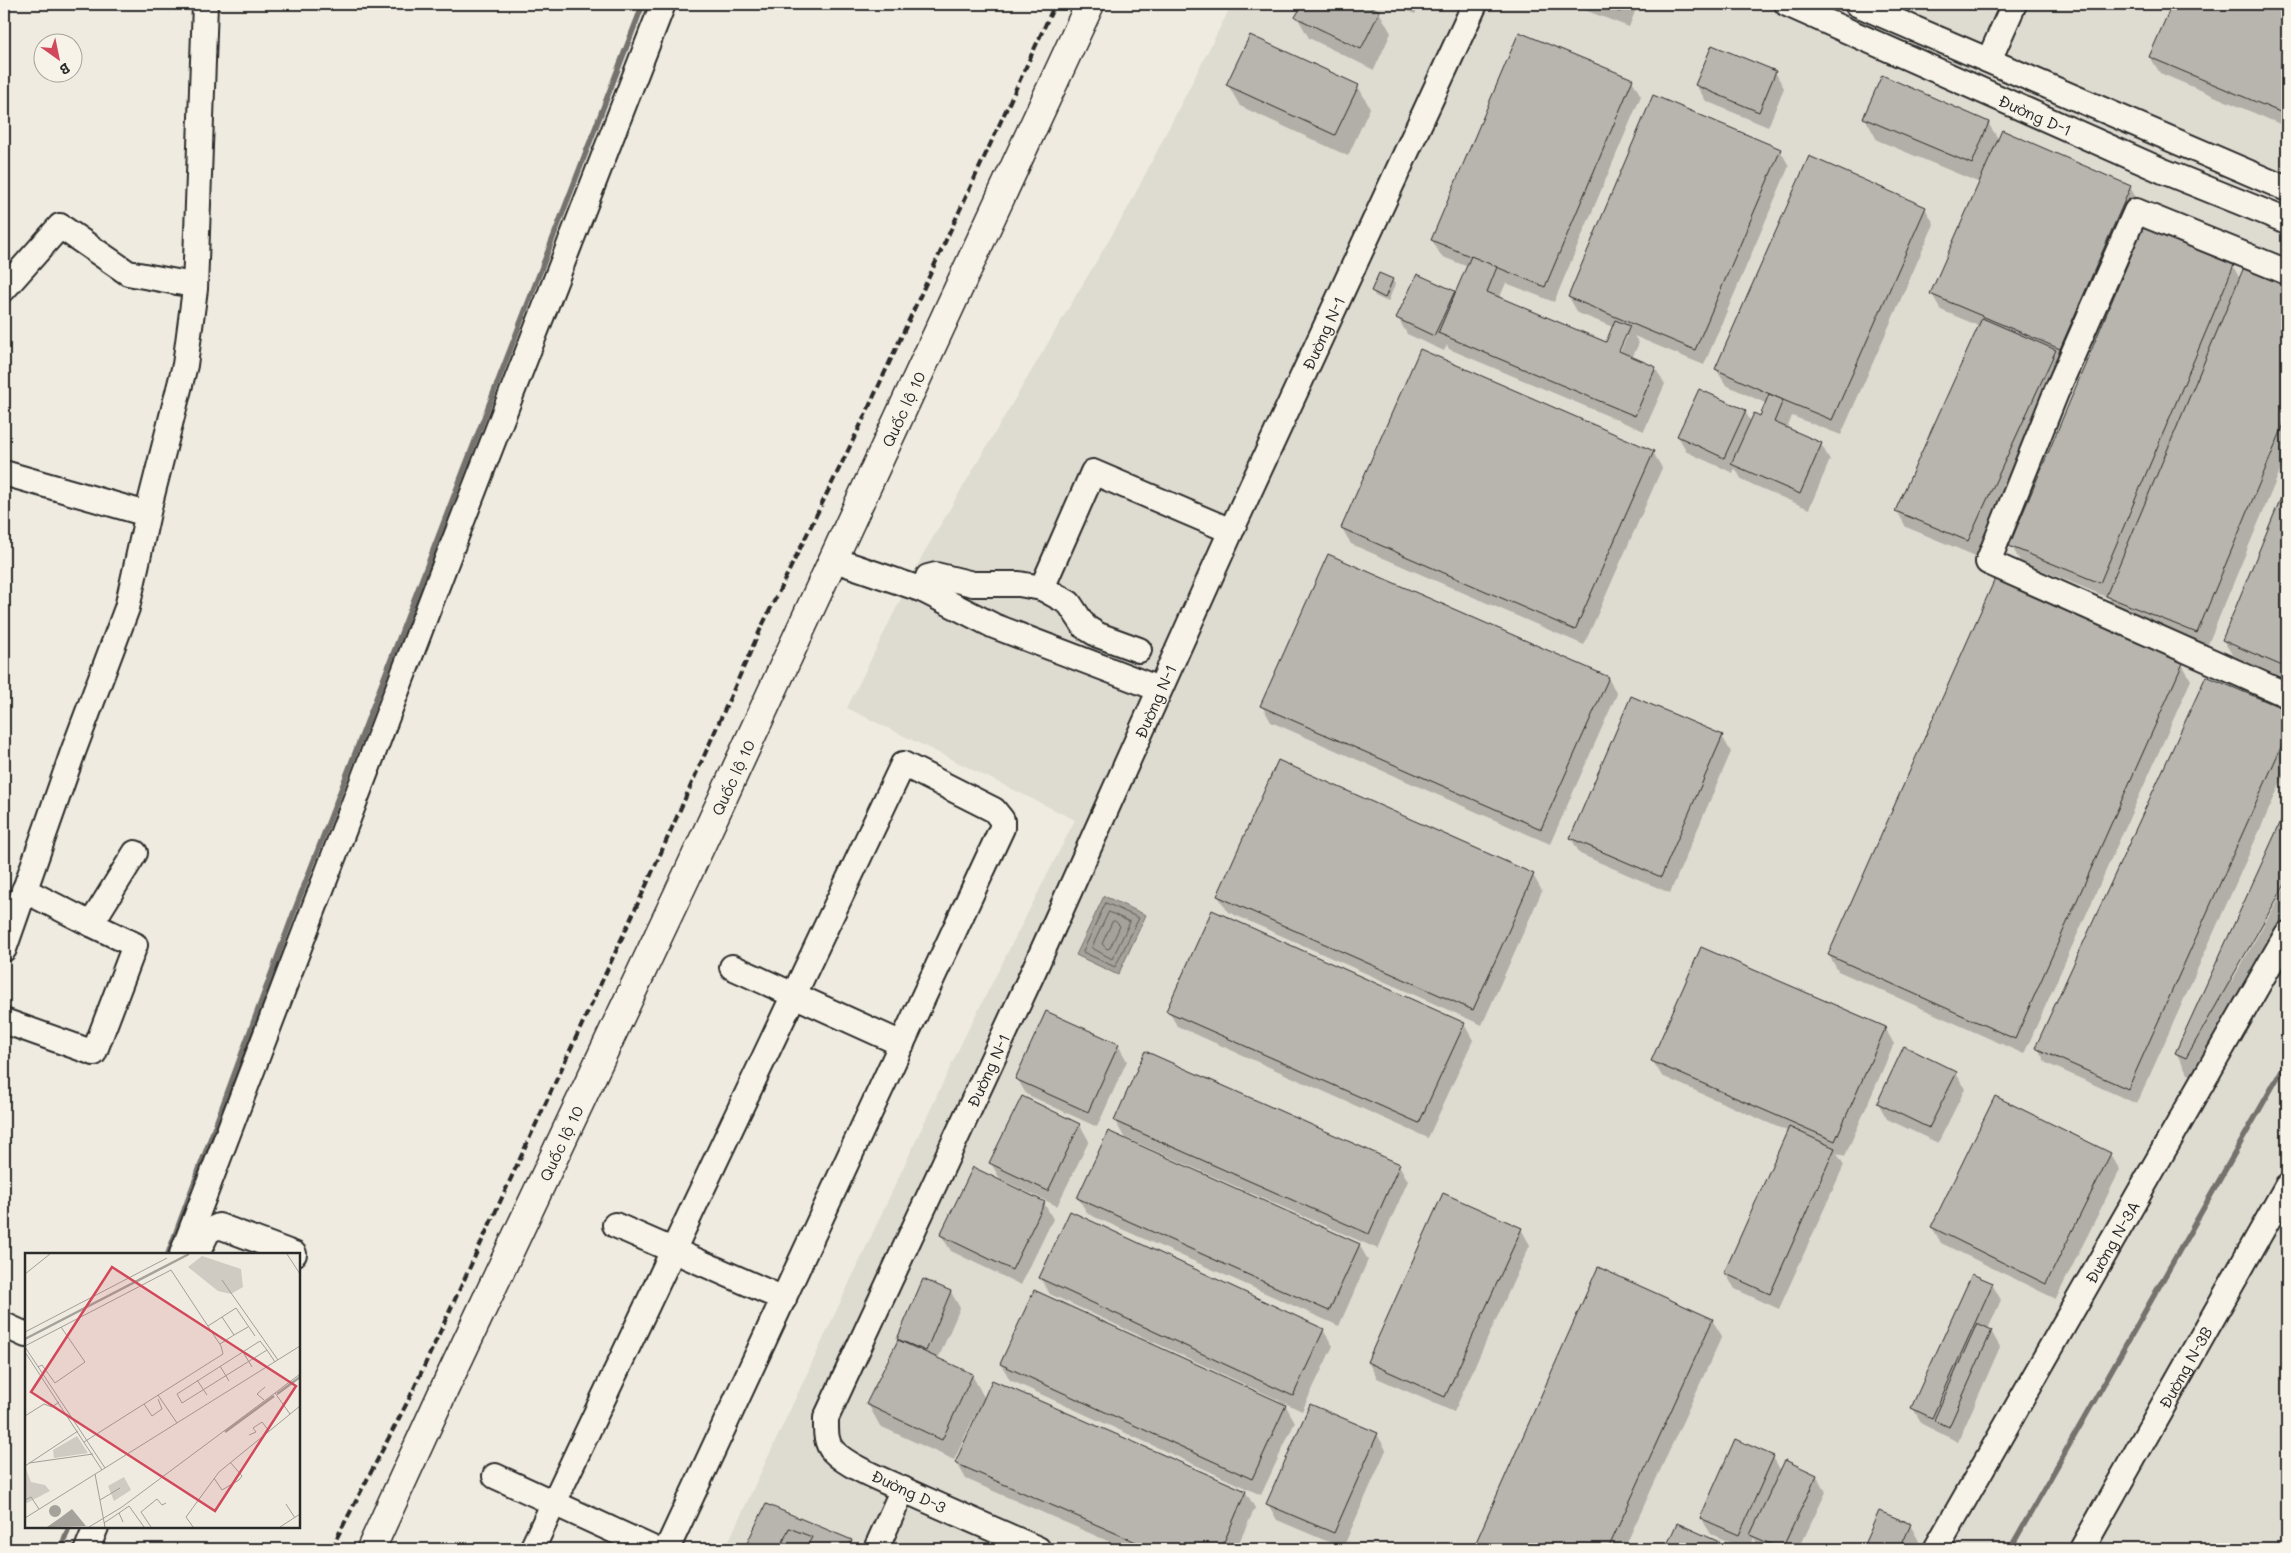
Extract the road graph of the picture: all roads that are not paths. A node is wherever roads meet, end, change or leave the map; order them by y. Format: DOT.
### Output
graph roads {
  1 [pos="206,4"];
  2 [pos="663,4"];
  3 [pos="1090,4"];
  4 [pos="1475,4"];
  5 [pos="1787,4"];
  6 [pos="1857,4"];
  7 [pos="2014,4"];
  8 [pos="1989,60"];
  9 [pos="2287,189"];
  10 [pos="2287,221"];
  11 [pos="2287,272"];
  12 [pos="193,285"];
  13 [pos="4,288"];
  14 [pos="4,474"];
  15 [pos="147,514"];
  16 [pos="1231,531"];
  17 [pos="832,560"];
  18 [pos="1042,588"];
  19 [pos="923,590"];
  20 [pos="1138,650"];
  21 [pos="1159,689"];
  22 [pos="2287,695"];
  23 [pos="135,853"];
  24 [pos="24,890"];
  25 [pos="91,924"];
  26 [pos="2287,934"];
  27 [pos="4,949"];
  28 [pos="732,968"];
  29 [pos="794,995"];
  30 [pos="4,1021"];
  31 [pos="902,1044"];
  32 [pos="2287,1186"];
  33 [pos="615,1225"];
  34 [pos="673,1250"];
  35 [pos="182,1253"];
  36 [pos="197,1253"];
  37 [pos="291,1253"];
  38 [pos="784,1299"];
  39 [pos="4,1325"];
  40 [pos="25,1335"];
  41 [pos="835,1399"];
  42 [pos="496,1476"];
  43 [pos="903,1489"];
  44 [pos="553,1504"];
  45 [pos="96,1528"];
  46 [pos="88,1549"];
  47 [pos="371,1549"];
  48 [pos="532,1549"];
  49 [pos="654,1549"];
  50 [pos="667,1549"];
  51 [pos="876,1549"];
  52 [pos="1038,1549"];
  53 [pos="1936,1549"];
  54 [pos="2082,1549"];
  1 -- 12 [label="street"];
  2 -- 35 [label="street"];
  3 -- 17 [label="highway, Quốc lộ 10"];
  4 -- 16 [label="street, Đường N-1"];
  5 -- 10 [label="street, Đường D-1"];
  6 -- 8 [label="street, Đường D-1"];
  7 -- 8 [label="street"];
  8 -- 9 [label="street, Đường D-1"];
  11 -- 22 [label="street"];
  12 -- 13 [label="street"];
  12 -- 15 [label="street"];
  14 -- 15 [label="street"];
  15 -- 24 [label="street"];
  16 -- 18 [label="street"];
  16 -- 21 [label="street, Đường N-1"];
  17 -- 19 [label="street"];
  17 -- 47 [label="highway, Quốc lộ 10"];
  18 -- 19 [label="street"];
  18 -- 20 [label="street"];
  19 -- 21 [label="street"];
  21 -- 41 [label="street, Đường N-1"];
  23 -- 25 [label="street"];
  24 -- 25 [label="street"];
  24 -- 27 [label="street"];
  25 -- 30 [label="street"];
  26 -- 53 [label="street, Đường N-3A"];
  28 -- 29 [label="street"];
  29 -- 31 [label="street"];
  29 -- 31 [label="street"];
  29 -- 34 [label="street"];
  31 -- 38 [label="street"];
  32 -- 54 [label="street, Đường N-3B"];
  33 -- 34 [label="street"];
  34 -- 38 [label="street"];
  34 -- 44 [label="street"];
  36 -- 37 [label="street"];
  38 -- 50 [label="street"];
  39 -- 40 [label="street"];
  41 -- 43 [label="street, Đường D-3"];
  42 -- 44 [label="street"];
  43 -- 51 [label="street"];
  43 -- 52 [label="street, Đường D-3"];
  44 -- 48 [label="street"];
  44 -- 49 [label="street"];
  45 -- 46 [label="street"];
}
